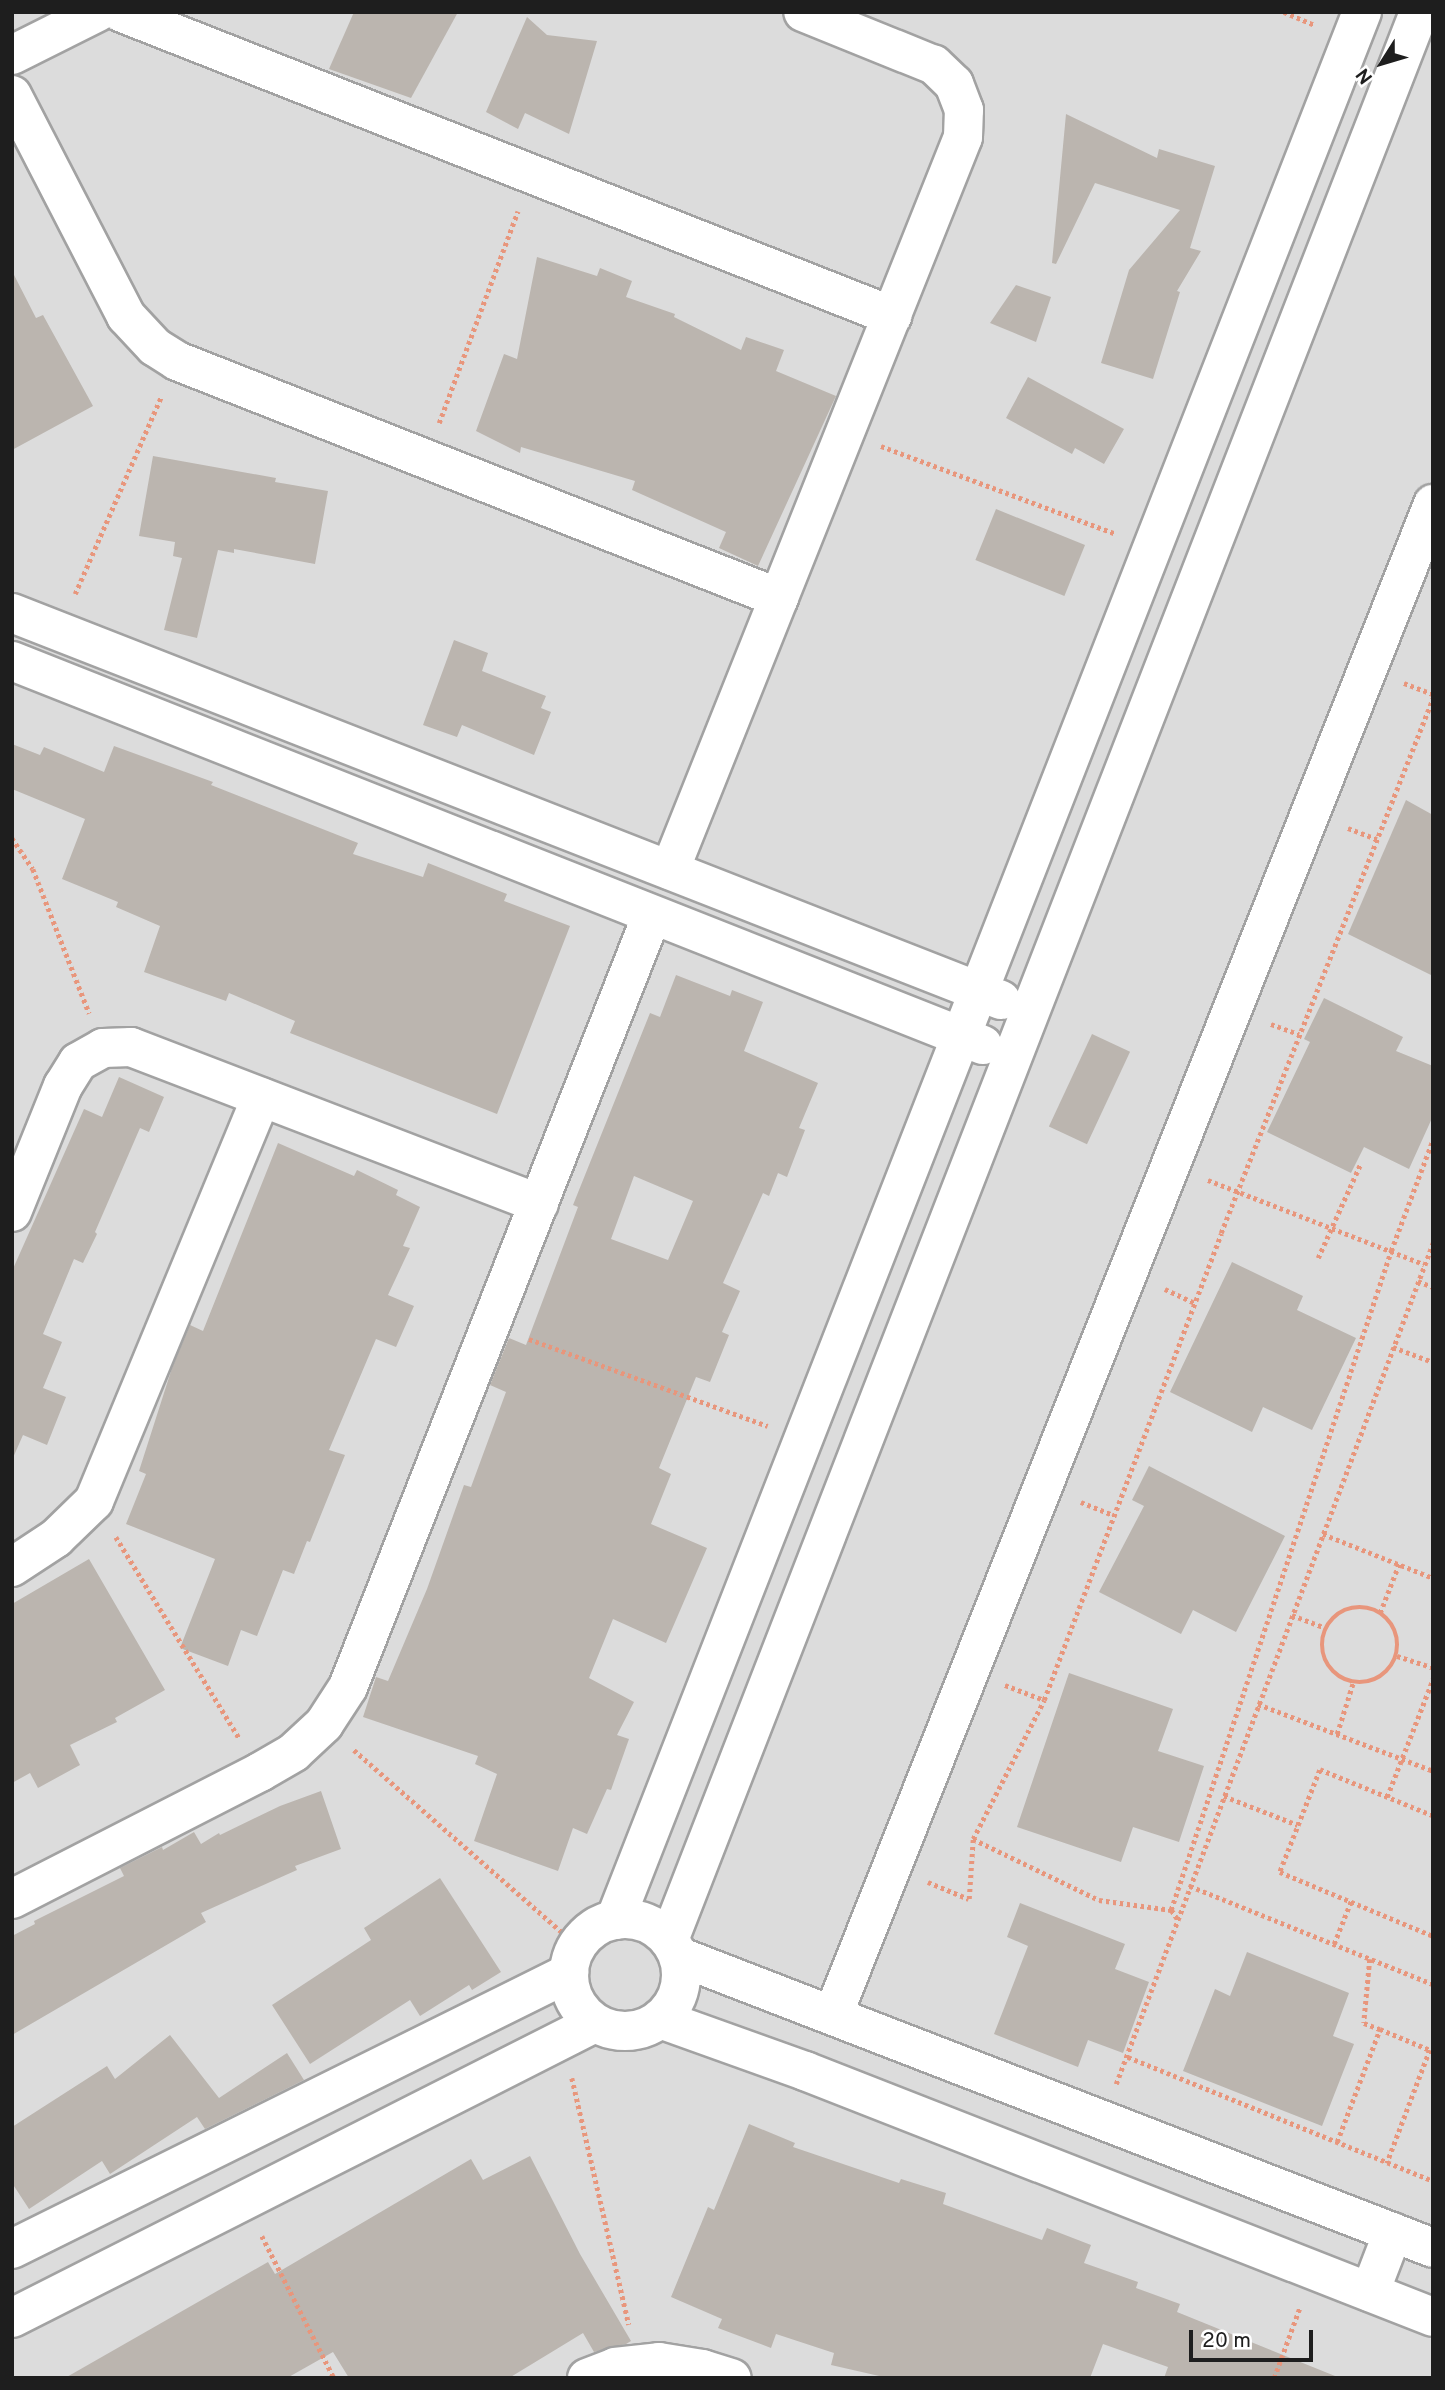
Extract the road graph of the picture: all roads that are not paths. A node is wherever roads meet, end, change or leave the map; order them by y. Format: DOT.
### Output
graph roads {
  1 [pos="98,12"];
  2 [pos="120,12"];
  3 [pos="803,12"];
  4 [pos="1362,12"];
  5 [pos="1419,12"];
  6 [pos="12,55"];
  7 [pos="12,95"];
  8 [pos="892,316"];
  9 [pos="1433,504"];
  10 [pos="779,598"];
  11 [pos="12,613"];
  12 [pos="12,661"];
  13 [pos="670,870"];
  14 [pos="652,915"];
  15 [pos="979,991"];
  16 [pos="1029,1011"];
  17 [pos="961,1036"];
  18 [pos="1011,1056"];
  19 [pos="261,1097"];
  20 [pos="538,1204"];
  21 [pos="12,1212"];
  22 [pos="12,1567"];
  23 [pos="12,1899"];
  24 [pos="615,1920"];
  25 [pos="673,1948"];
  26 [pos="573,1960"];
  27 [pos="833,2015"];
  28 [pos="660,2020"];
  29 [pos="579,2031"];
  30 [pos="181,2164"];
  31 [pos="209,2218"];
  32 [pos="1393,2232"];
  33 [pos="1433,2248"];
  34 [pos="12,2249"];
  35 [pos="1370,2292"];
  36 [pos="1433,2317"];
  37 [pos="12,2318"];
  38 [pos="587,2378"];
  39 [pos="732,2378"];
  1 -- 6 [label="street"];
  2 -- 8 [label="street"];
  3 -- 8 [label="street"];
  4 -- 15 [label="street"];
  5 -- 16 [label="street"];
  7 -- 10 [label="street"];
  8 -- 10 [label="street"];
  9 -- 27 [label="street"];
  10 -- 13 [label="street"];
  11 -- 13 [label="street"];
  12 -- 14 [label="street"];
  13 -- 15 [label="street"];
  14 -- 17 [label="street"];
  14 -- 20 [label="street"];
  15 -- 16 [label="street"];
  15 -- 17 [label="street"];
  16 -- 18 [label="street"];
  17 -- 18 [label="street"];
  17 -- 24 [label="street"];
  18 -- 25 [label="street"];
  19 -- 20 [label="street"];
  19 -- 21 [label="street"];
  19 -- 22 [label="street"];
  20 -- 23 [label="street"];
  24 -- 25 [label="street"];
  24 -- 26 [label="street"];
  25 -- 27 [label="street"];
  25 -- 28 [label="street"];
  26 -- 29 [label="street"];
  26 -- 30 [label="street"];
  27 -- 32 [label="street"];
  28 -- 29 [label="street"];
  28 -- 35 [label="street"];
  29 -- 31 [label="street"];
  30 -- 31 [label="street"];
  30 -- 34 [label="street"];
  31 -- 37 [label="street"];
  32 -- 33 [label="street"];
  32 -- 35 [label="street"];
  35 -- 36 [label="street"];
  38 -- 39 [label="street"];
}
